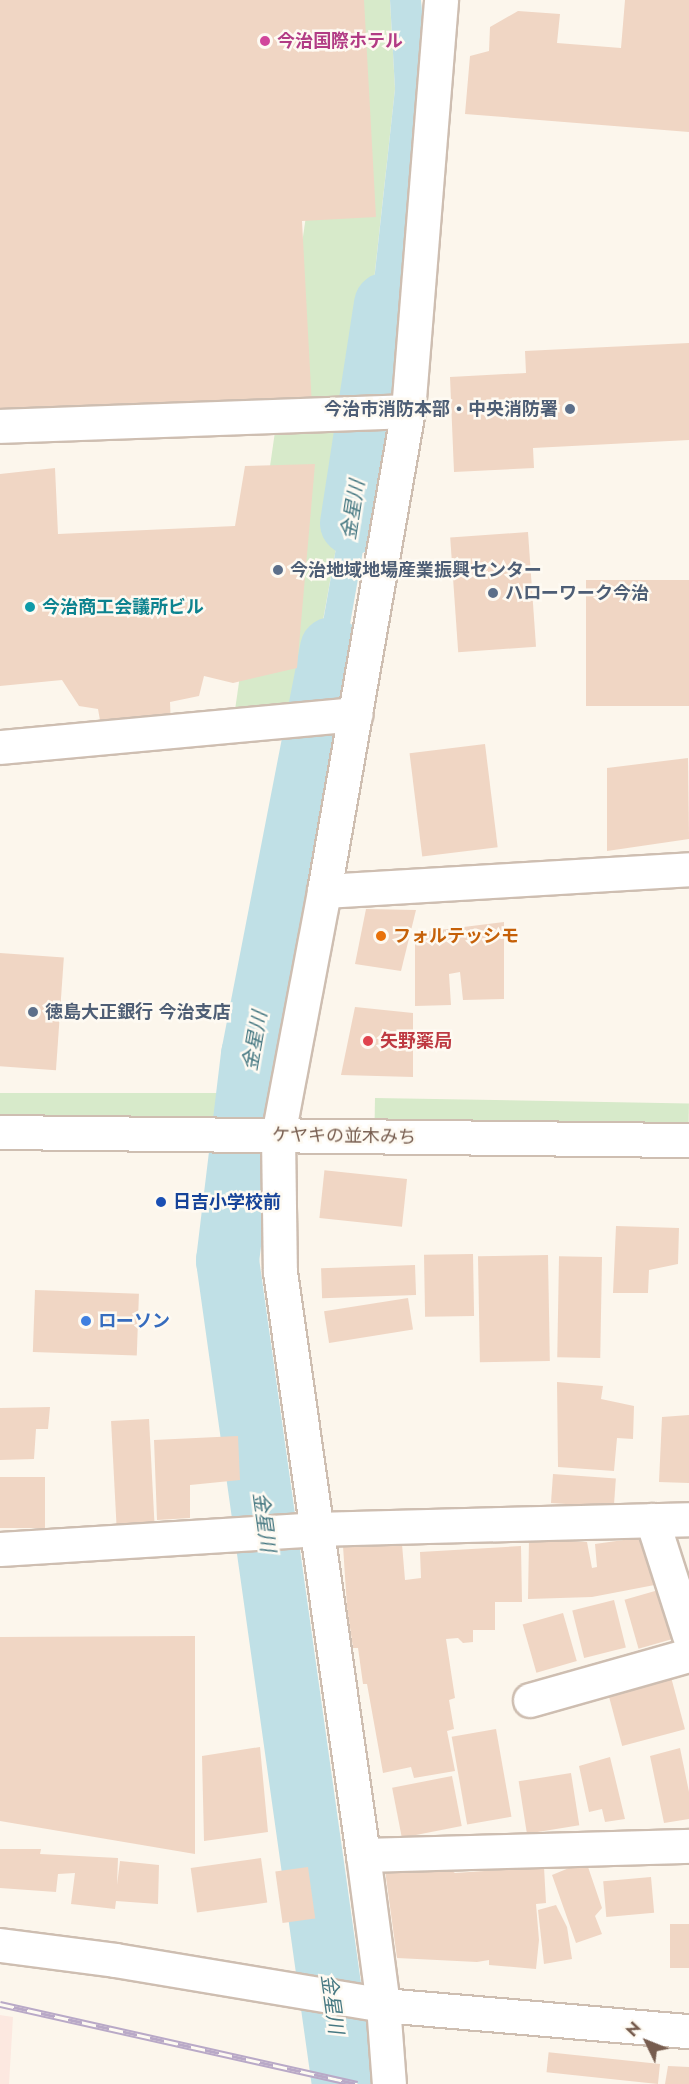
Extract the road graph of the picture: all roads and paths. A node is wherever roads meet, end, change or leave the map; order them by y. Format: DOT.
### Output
graph roads {
  1 [pos="441,0"];
  2 [pos="408,411"];
  3 [pos="0,426"];
  4 [pos="355,714"];
  5 [pos="0,747"];
  6 [pos="689,869"];
  7 [pos="324,891"];
  8 [pos="0,1132"];
  9 [pos="278,1135"];
  10 [pos="689,1140"];
  11 [pos="689,1519"];
  12 [pos="652,1520"];
  13 [pos="315,1529"];
  14 [pos="0,1549"];
  15 [pos="689,1635"];
  16 [pos="689,1655"];
  17 [pos="530,1700"];
  18 [pos="689,1846"];
  19 [pos="363,1855"];
  20 [pos="0,1945"];
  21 [pos="383,2006"];
  22 [pos="689,2031"];
  23 [pos="389,2084"];
  1 -- 2 [label="street"];
  2 -- 3 [label="street"];
  2 -- 4 [label="street"];
  4 -- 5 [label="street"];
  4 -- 7 [label="street"];
  6 -- 7 [label="street"];
  7 -- 9 [label="street"];
  8 -- 9 [label="street, ケヤキの並木みち"];
  9 -- 10 [label="street, ケヤキの並木みち"];
  9 -- 13 [label="street"];
  11 -- 12 [label="street"];
  12 -- 13 [label="street"];
  12 -- 15 [label="street"];
  13 -- 14 [label="street"];
  13 -- 19 [label="street"];
  16 -- 17 [label="street"];
  18 -- 19 [label="street"];
  19 -- 21 [label="street"];
  20 -- 21 [label="street"];
  21 -- 22 [label="street"];
  21 -- 23 [label="street"];
}
